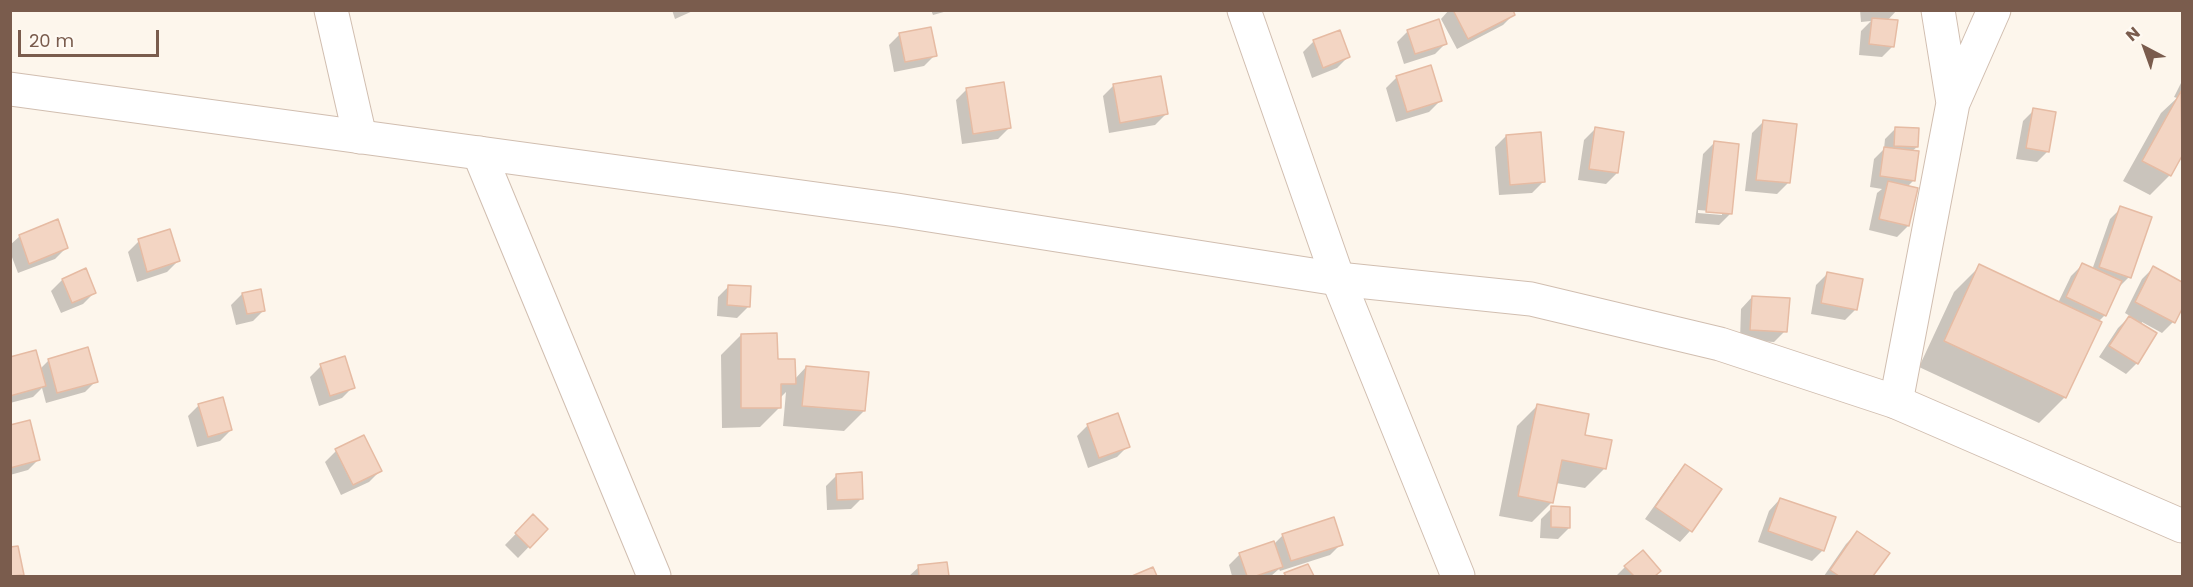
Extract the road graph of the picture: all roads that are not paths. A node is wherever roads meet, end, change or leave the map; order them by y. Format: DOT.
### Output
graph roads {
  1 [pos="331,10"];
  2 [pos="1244,10"];
  3 [pos="1938,10"];
  4 [pos="1994,10"];
  5 [pos="10,90"];
  6 [pos="1953,103"];
  7 [pos="360,137"];
  8 [pos="479,153"];
  9 [pos="1338,279"];
  10 [pos="1896,402"];
  11 [pos="2182,526"];
  12 [pos="654,576"];
  13 [pos="1458,576"];
  1 -- 7 [label="street"];
  2 -- 9 [label="street"];
  3 -- 6 [label="street"];
  4 -- 6 [label="street"];
  5 -- 7 [label="street"];
  6 -- 10 [label="street"];
  7 -- 8 [label="street"];
  8 -- 9 [label="street"];
  8 -- 12 [label="street"];
  9 -- 10 [label="street"];
  9 -- 13 [label="street"];
  10 -- 11 [label="street"];
}
